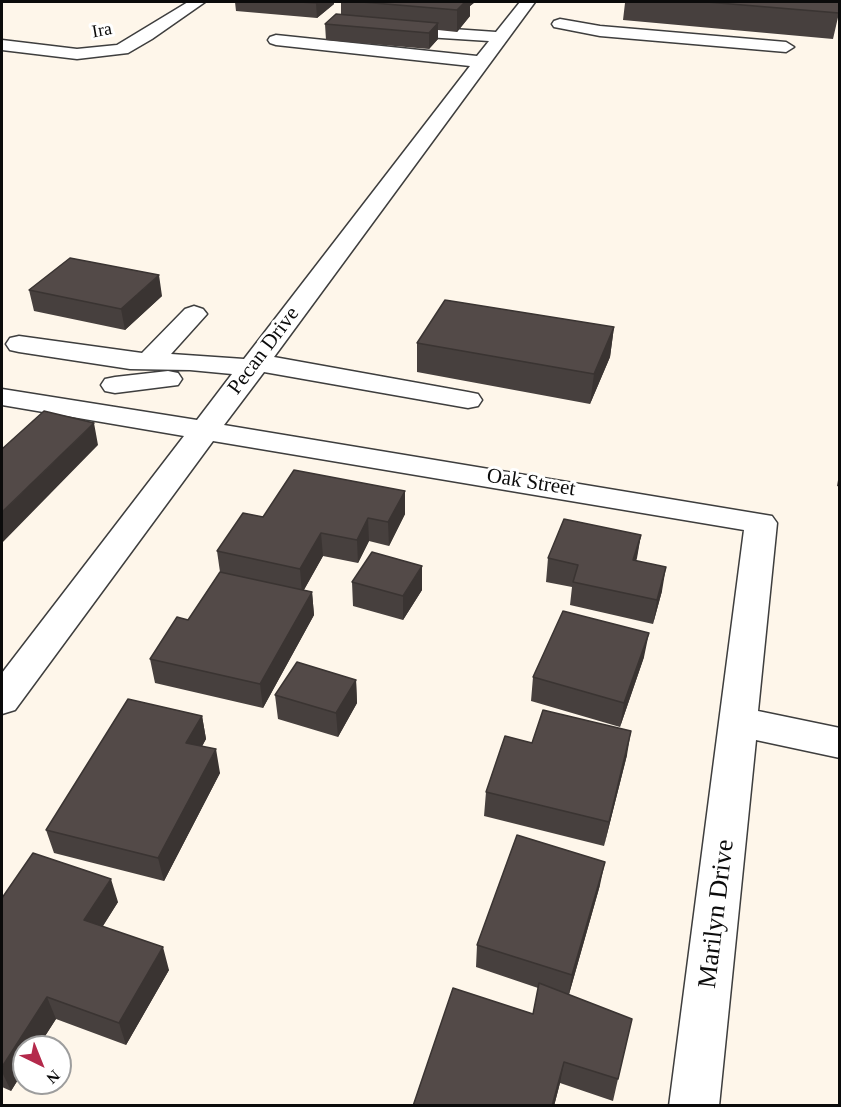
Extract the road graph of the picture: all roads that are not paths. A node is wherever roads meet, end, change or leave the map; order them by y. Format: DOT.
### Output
graph roads {
  1 [pos="197,2"];
  2 [pos="572,10"];
  3 [pos="527,17"];
  4 [pos="381,29"];
  5 [pos="276,39"];
  6 [pos="2,45"];
  7 [pos="786,47"];
  8 [pos="481,62"];
  9 [pos="194,315"];
  10 [pos="19,344"];
  11 [pos="140,361"];
  12 [pos="190,362"];
  13 [pos="253,365"];
  14 [pos="115,385"];
  15 [pos="2,397"];
  16 [pos="468,400"];
  17 [pos="97,414"];
  18 [pos="203,432"];
  19 [pos="2,700"];
  20 [pos="739,722"];
  21 [pos="840,743"];
  22 [pos="694,1106"];
  1 -- 6 [label="street, Ira"];
  2 -- 3 [label="street, Pecan Drive"];
  3 -- 4 [label="street"];
  3 -- 7 [label="street"];
  3 -- 8 [label="street, Pecan Drive"];
  5 -- 8 [label="street"];
  8 -- 13 [label="street, Pecan Drive"];
  9 -- 11 [label="street"];
  10 -- 11 [label="street"];
  11 -- 12 [label="street"];
  11 -- 14 [label="street"];
  12 -- 13 [label="street"];
  12 -- 14 [label="street"];
  13 -- 16 [label="street"];
  13 -- 18 [label="street, Pecan Drive"];
  14 -- 17 [label="street"];
  15 -- 17 [label="street, Oak Street"];
  17 -- 18 [label="street, Oak Street"];
  18 -- 19 [label="street, Pecan Drive"];
  18 -- 20 [label="street, Oak Street"];
  20 -- 21 [label="street"];
  20 -- 22 [label="street, Marilyn Drive"];
}
